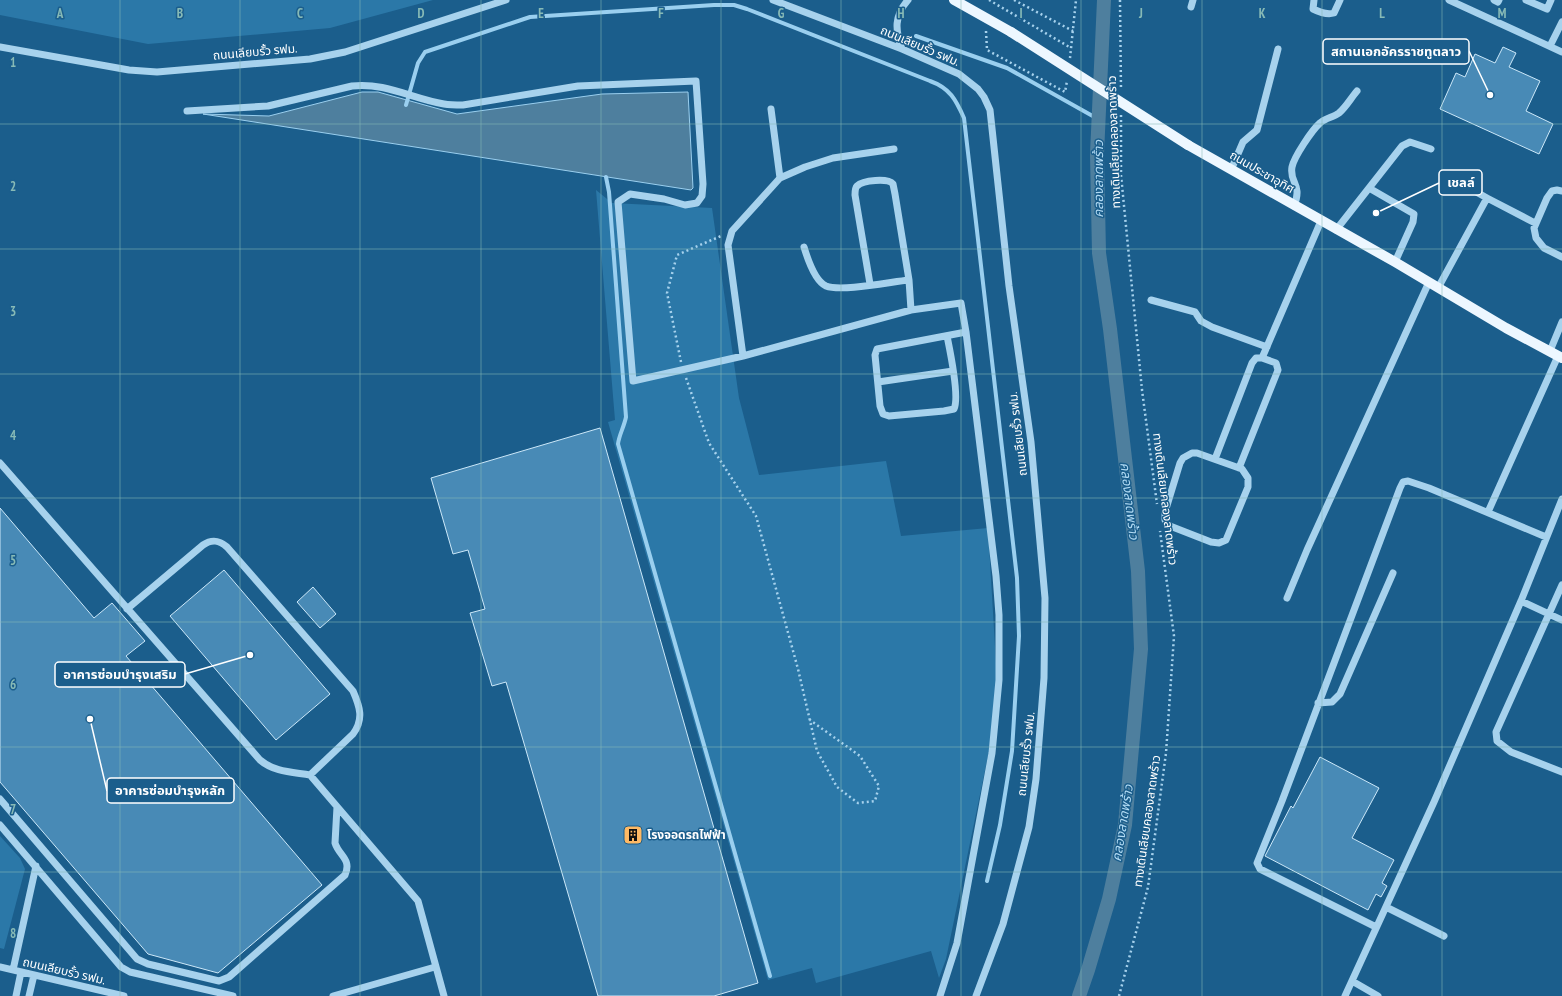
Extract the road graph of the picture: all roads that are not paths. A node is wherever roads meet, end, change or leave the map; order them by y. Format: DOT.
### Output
graph roads {
  1 [pos="506,0"];
  2 [pos="773,0"];
  3 [pos="908,0"];
  4 [pos="954,0"];
  5 [pos="1314,0"];
  6 [pos="1340,0"];
  7 [pos="1449,0"];
  8 [pos="1494,0"];
  9 [pos="1499,0"];
  10 [pos="1526,0"];
  11 [pos="1551,0"];
  12 [pos="1463,3"];
  13 [pos="1562,22"];
  14 [pos="0,46"];
  15 [pos="1550,46"];
  16 [pos="902,49"];
  17 [pos="1278,50"];
  18 [pos="1562,52"];
  19 [pos="1357,91"];
  20 [pos="770,109"];
  21 [pos="187,111"];
  22 [pos="894,149"];
  23 [pos="1431,149"];
  24 [pos="1231,170"];
  25 [pos="780,178"];
  26 [pos="1462,184"];
  27 [pos="1369,188"];
  28 [pos="1562,191"];
  29 [pos="1487,198"];
  30 [pos="1294,206"];
  31 [pos="1321,221"];
  32 [pos="1535,223"];
  33 [pos="1336,230"];
  34 [pos="804,246"];
  35 [pos="1562,257"];
  36 [pos="1395,262"];
  37 [pos="909,280"];
  38 [pos="870,284"];
  39 [pos="1433,285"];
  40 [pos="1151,300"];
  41 [pos="912,310"];
  42 [pos="1562,322"];
  43 [pos="966,332"];
  44 [pos="947,336"];
  45 [pos="1267,347"];
  46 [pos="1556,355"];
  47 [pos="743,356"];
  48 [pos="1262,358"];
  49 [pos="953,371"];
  50 [pos="878,382"];
  51 [pos="1215,459"];
  52 [pos="0,463"];
  53 [pos="1239,468"];
  54 [pos="1562,499"];
  55 [pos="1488,512"];
  56 [pos="1546,537"];
  57 [pos="1393,573"];
  58 [pos="1562,585"];
  59 [pos="1287,598"];
  60 [pos="1521,601"];
  61 [pos="127,609"];
  62 [pos="1549,614"];
  63 [pos="1562,620"];
  64 [pos="1318,703"];
  65 [pos="1562,772"];
  66 [pos="310,774"];
  67 [pos="0,799"];
  68 [pos="337,807"];
  69 [pos="0,825"];
  70 [pos="36,866"];
  71 [pos="1386,907"];
  72 [pos="1376,927"];
  73 [pos="1444,936"];
  74 [pos="0,967"];
  75 [pos="435,967"];
  76 [pos="13,970"];
  77 [pos="20,972"];
  78 [pos="34,975"];
  79 [pos="1352,981"];
  80 [pos="16,996"];
  81 [pos="29,996"];
  82 [pos="124,996"];
  83 [pos="233,996"];
  84 [pos="333,996"];
  85 [pos="444,996"];
  86 [pos="940,996"];
  87 [pos="976,996"];
  88 [pos="1345,996"];
  89 [pos="1378,996"];
  1 -- 14 [label="street, ถนนเลียบรั้ว รฟม."];
  2 -- 16 [label="street, ถนนเลียบรั้ว รฟม."];
  3 -- 16 [label="street"];
  4 -- 24 [label="main road, ถนนประชาอุทิศ, bridge"];
  5 -- 6 [label="street"];
  7 -- 12 [label="street"];
  8 -- 9 [label="street"];
  10 -- 11 [label="street"];
  12 -- 15 [label="street"];
  13 -- 15 [label="street"];
  15 -- 18 [label="street"];
  16 -- 87 [label="street, ถนนเลียบรั้ว รฟม."];
  17 -- 24 [label="street"];
  19 -- 30 [label="street"];
  20 -- 25 [label="street"];
  21 -- 47 [label="street"];
  22 -- 25 [label="street"];
  23 -- 27 [label="street"];
  24 -- 30 [label="main road, ถนนประชาอุทิศ"];
  25 -- 47 [label="street"];
  26 -- 29 [label="street"];
  27 -- 33 [label="street"];
  27 -- 36 [label="street"];
  28 -- 32 [label="street"];
  29 -- 32 [label="street"];
  29 -- 39 [label="street"];
  30 -- 31 [label="main road, ถนนประชาอุทิศ"];
  31 -- 33 [label="main road, ถนนประชาอุทิศ"];
  31 -- 45 [label="street"];
  32 -- 35 [label="street"];
  33 -- 36 [label="main road, ถนนประชาอุทิศ"];
  34 -- 38 [label="street"];
  36 -- 39 [label="main road, ถนนประชาอุทิศ"];
  37 -- 38 [label="street"];
  37 -- 38 [label="street"];
  37 -- 41 [label="street"];
  39 -- 46 [label="main road, ถนนประชาอุทิศ"];
  39 -- 59 [label="street"];
  40 -- 45 [label="street"];
  41 -- 43 [label="street"];
  41 -- 47 [label="street"];
  42 -- 46 [label="street"];
  43 -- 44 [label="street"];
  43 -- 86 [label="street"];
  44 -- 49 [label="street"];
  44 -- 50 [label="street"];
  45 -- 48 [label="street"];
  46 -- 55 [label="street"];
  48 -- 51 [label="street"];
  48 -- 53 [label="street"];
  49 -- 50 [label="street"];
  49 -- 50 [label="street"];
  51 -- 53 [label="street"];
  51 -- 53 [label="street"];
  52 -- 61 [label="street"];
  54 -- 56 [label="street"];
  55 -- 56 [label="street"];
  55 -- 64 [label="street"];
  56 -- 60 [label="street"];
  57 -- 64 [label="street"];
  58 -- 62 [label="street"];
  60 -- 62 [label="street"];
  60 -- 71 [label="street"];
  61 -- 66 [label="street"];
  61 -- 66 [label="street"];
  62 -- 63 [label="street"];
  62 -- 65 [label="street"];
  64 -- 72 [label="street"];
  66 -- 68 [label="street"];
  67 -- 68 [label="street"];
  68 -- 75 [label="street"];
  69 -- 70 [label="street"];
  70 -- 76 [label="street"];
  70 -- 83 [label="street"];
  71 -- 72 [label="street"];
  71 -- 73 [label="street"];
  72 -- 79 [label="street"];
  74 -- 76 [label="street, ถนนเลียบรั้ว รฟม."];
  75 -- 84 [label="street"];
  75 -- 85 [label="street"];
  76 -- 77 [label="street, ถนนเลียบรั้ว รฟม."];
  77 -- 78 [label="street, ถนนเลียบรั้ว รฟม."];
  77 -- 80 [label="street"];
  78 -- 81 [label="street"];
  78 -- 82 [label="street, ถนนเลียบรั้ว รฟม."];
  79 -- 88 [label="street"];
  79 -- 89 [label="street"];
}
